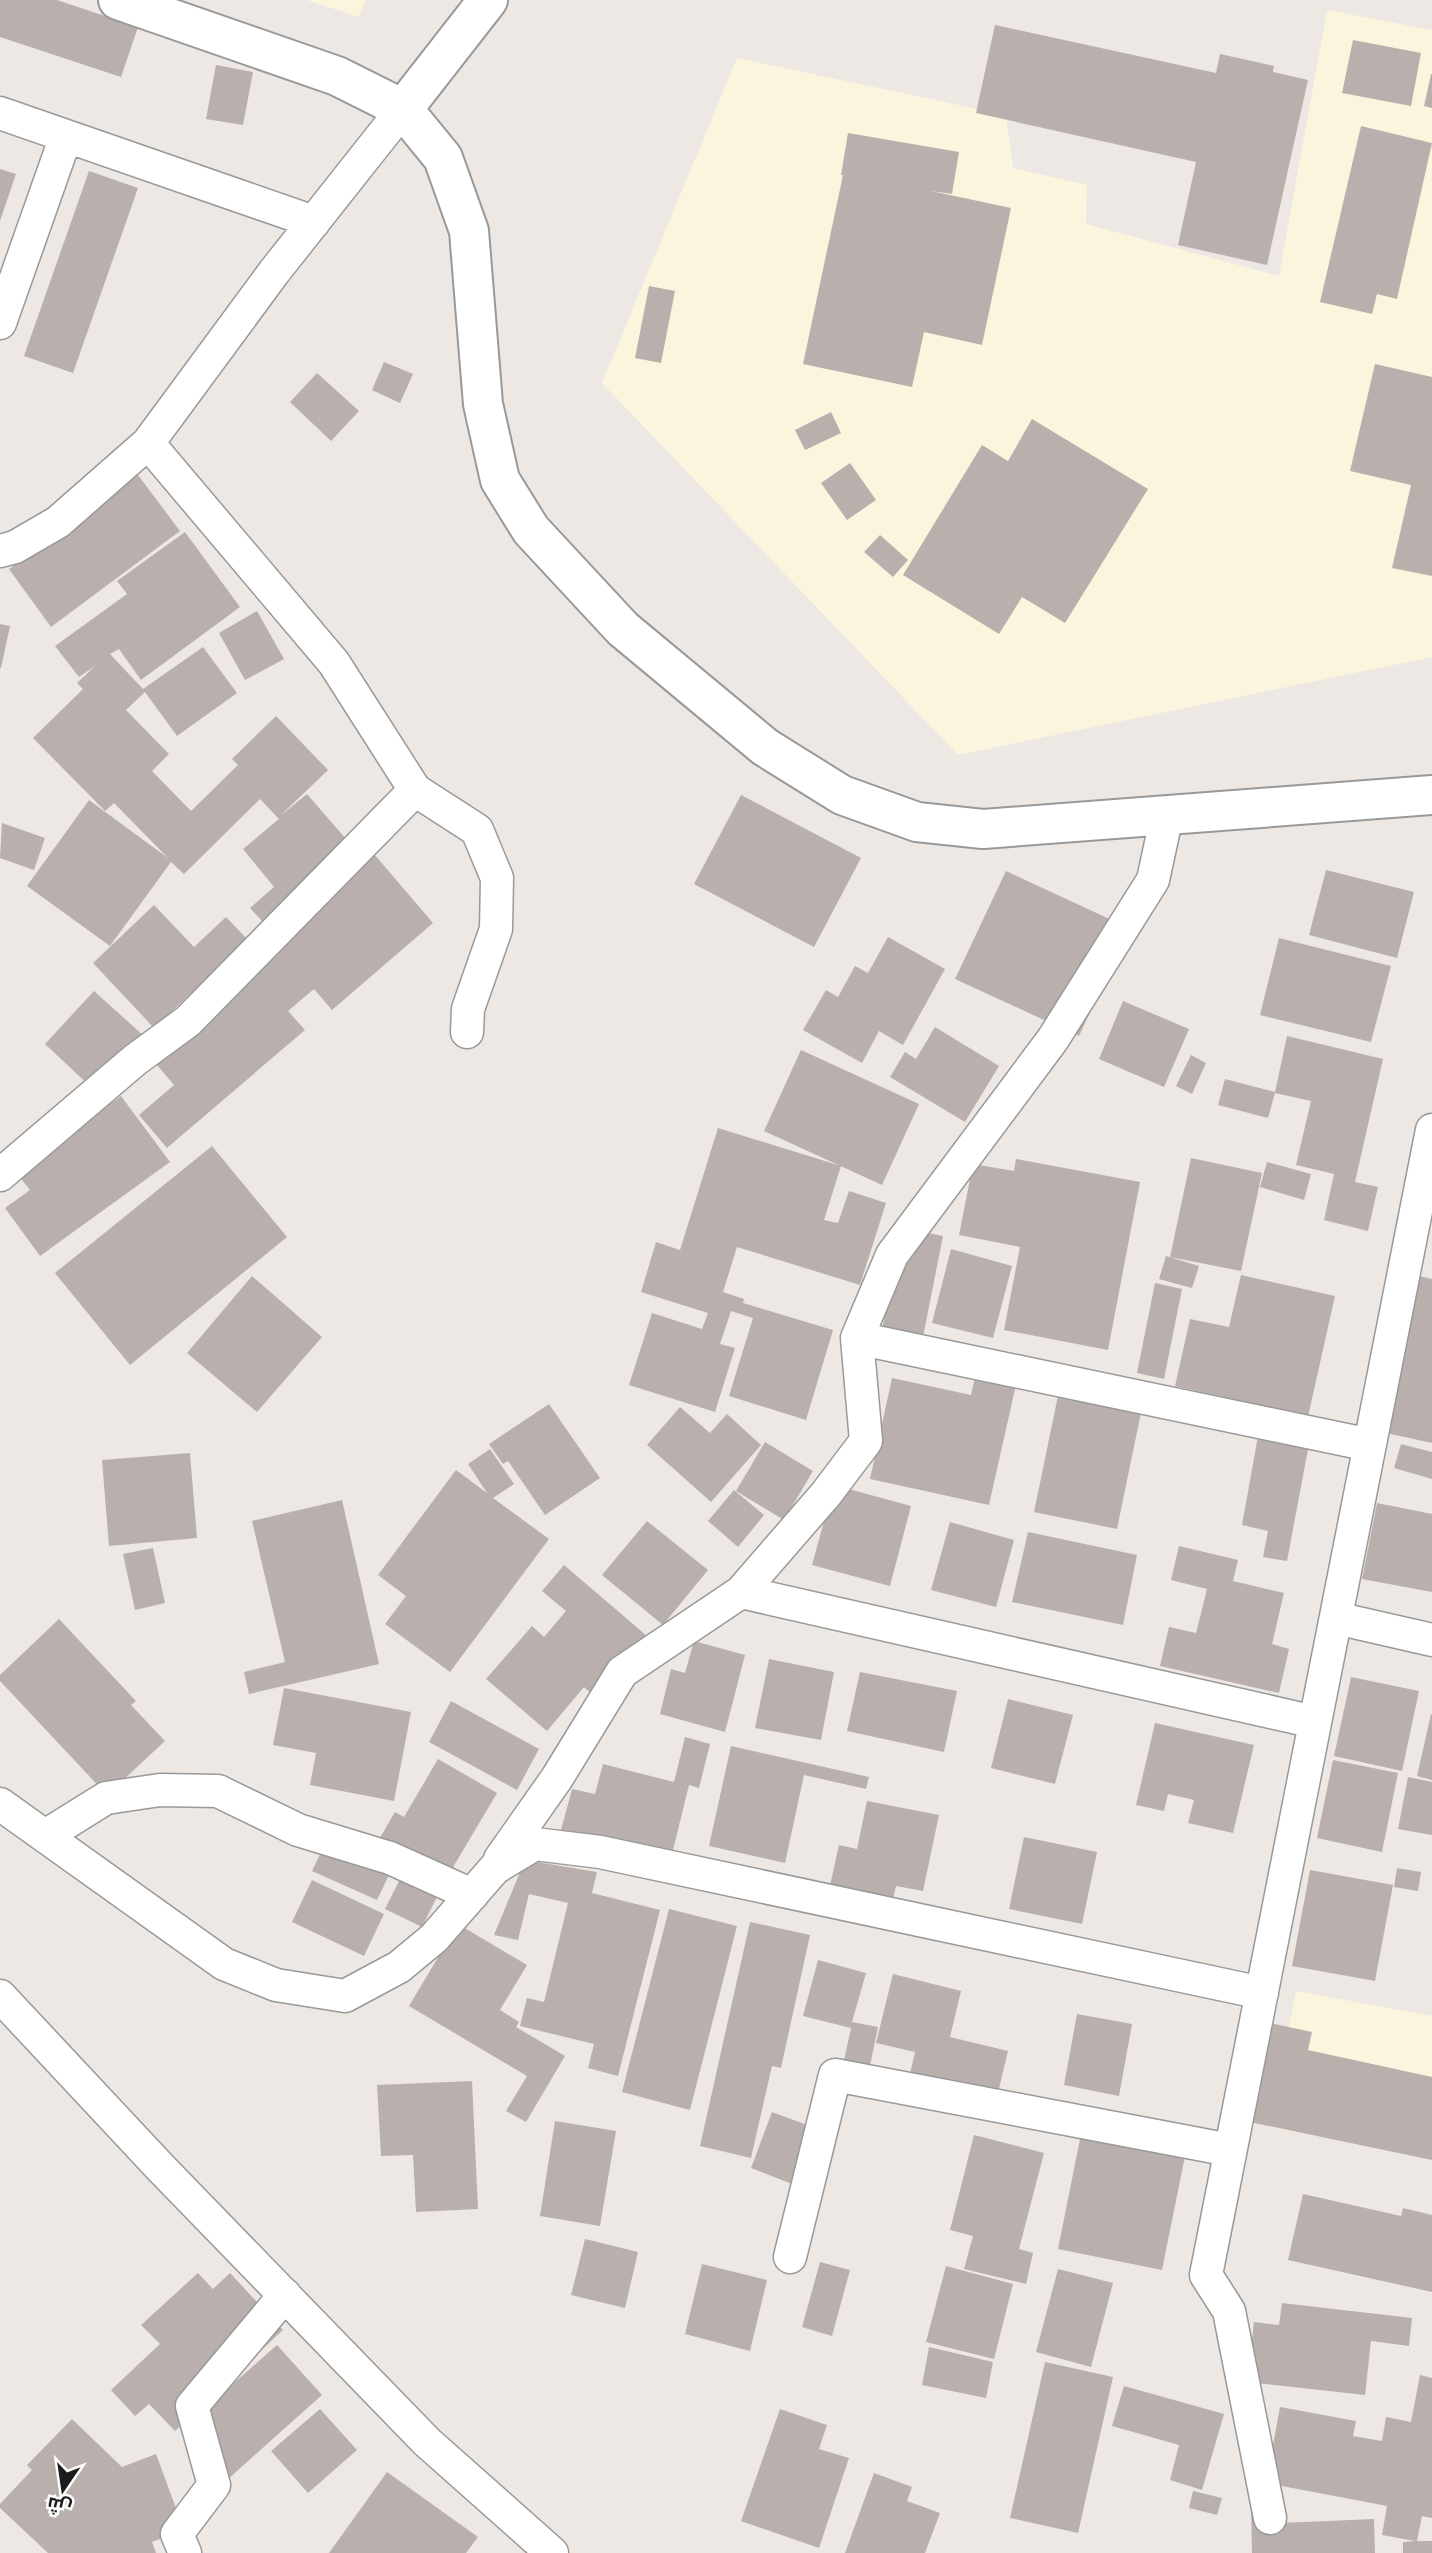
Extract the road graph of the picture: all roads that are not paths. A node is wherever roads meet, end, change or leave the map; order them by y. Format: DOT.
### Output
graph roads {
  1 [pos="118,0"];
  2 [pos="488,0"];
  3 [pos="403,109"];
  4 [pos="0,113"];
  5 [pos="66,136"];
  6 [pos="314,222"];
  7 [pos="0,323"];
  8 [pos="148,443"];
  9 [pos="0,551"];
  10 [pos="415,790"];
  11 [pos="1432,795"];
  12 [pos="1167,815"];
  13 [pos="467,1032"];
  14 [pos="1432,1130"];
  15 [pos="0,1175"];
  16 [pos="857,1338"];
  17 [pos="1370,1445"];
  18 [pos="741,1592"];
  19 [pos="1336,1618"];
  20 [pos="1432,1640"];
  21 [pos="1315,1722"];
  22 [pos="0,1804"];
  23 [pos="45,1836"];
  24 [pos="477,1890"];
  25 [pos="1262,1993"];
  26 [pos="0,1996"];
  27 [pos="1230,2150"];
  28 [pos="790,2257"];
  29 [pos="285,2295"];
  30 [pos="1270,2518"];
  31 [pos="186,2553"];
  32 [pos="552,2553"];
  1 -- 3 [label="street"];
  2 -- 3 [label="street"];
  3 -- 6 [label="street"];
  3 -- 12 [label="street"];
  4 -- 5 [label="street"];
  5 -- 6 [label="street"];
  5 -- 7 [label="street"];
  6 -- 8 [label="street"];
  8 -- 9 [label="street"];
  8 -- 10 [label="street"];
  10 -- 13 [label="street"];
  10 -- 15 [label="street"];
  11 -- 12 [label="street"];
  12 -- 16 [label="street"];
  14 -- 17 [label="street"];
  16 -- 17 [label="street"];
  16 -- 18 [label="street"];
  17 -- 19 [label="street"];
  18 -- 21 [label="street"];
  18 -- 24 [label="street"];
  19 -- 20 [label="street"];
  19 -- 21 [label="street"];
  21 -- 25 [label="street"];
  22 -- 23 [label="street"];
  23 -- 24 [label="street"];
  23 -- 24 [label="street"];
  24 -- 25 [label="street"];
  25 -- 27 [label="street"];
  26 -- 29 [label="street"];
  27 -- 28 [label="street"];
  27 -- 30 [label="street"];
  29 -- 31 [label="street"];
  29 -- 32 [label="street"];
}
